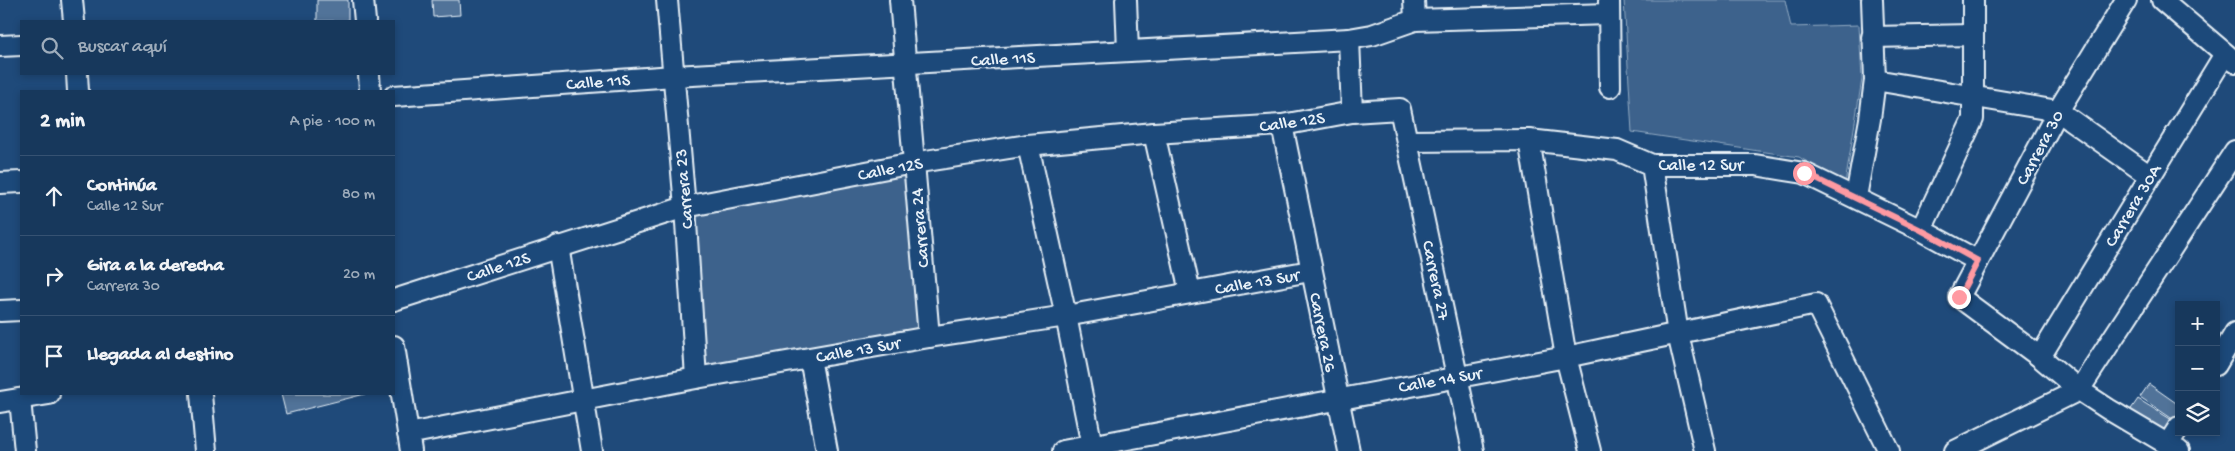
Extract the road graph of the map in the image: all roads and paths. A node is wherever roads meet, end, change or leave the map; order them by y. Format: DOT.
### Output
graph roads {
  1 [pos="72,0"];
  2 [pos="363,0"];
  3 [pos="667,0"];
  4 [pos="900,0"];
  5 [pos="1126,0"];
  6 [pos="1414,0"];
  7 [pos="1872,0"];
  8 [pos="1973,0"];
  9 [pos="2126,0"];
  10 [pos="2162,0"];
  11 [pos="1609,7"];
  12 [pos="1514,9"];
  13 [pos="74,20"];
  14 [pos="364,20"];
  15 [pos="1415,20"];
  16 [pos="1974,36"];
  17 [pos="1872,37"];
  18 [pos="1349,39"];
  19 [pos="20,45"];
  20 [pos="0,46"];
  21 [pos="1128,51"];
  22 [pos="2230,58"];
  23 [pos="906,63"];
  24 [pos="77,75"];
  25 [pos="369,75"];
  26 [pos="674,76"];
  27 [pos="1875,80"];
  28 [pos="1610,87"];
  29 [pos="78,90"];
  30 [pos="370,90"];
  31 [pos="395,96"];
  32 [pos="1974,97"];
  33 [pos="1400,109"];
  34 [pos="2058,111"];
  35 [pos="1352,112"];
  36 [pos="1282,125"];
  37 [pos="1154,132"];
  38 [pos="1529,140"];
  39 [pos="1407,141"];
  40 [pos="1028,145"];
  41 [pos="2235,151"];
  42 [pos="913,163"];
  43 [pos="1652,165"];
  44 [pos="2150,176"];
  45 [pos="20,182"];
  46 [pos="0,183"];
  47 [pos="1856,197"];
  48 [pos="685,207"];
  49 [pos="1921,230"];
  50 [pos="558,246"];
  51 [pos="1978,261"];
  52 [pos="1310,271"];
  53 [pos="1190,292"];
  54 [pos="395,300"];
  55 [pos="20,310"];
  56 [pos="0,312"];
  57 [pos="1066,316"];
  58 [pos="1678,334"];
  59 [pos="929,337"];
  60 [pos="395,352"];
  61 [pos="1566,356"];
  62 [pos="2040,357"];
  63 [pos="810,358"];
  64 [pos="1457,376"];
  65 [pos="696,378"];
  66 [pos="2079,390"];
  67 [pos="42,395"];
  68 [pos="201,395"];
  69 [pos="20,398"];
  70 [pos="1338,398"];
  71 [pos="584,400"];
  72 [pos="0,402"];
  73 [pos="409,442"];
  74 [pos="1092,448"];
  75 [pos="2174,448"];
  76 [pos="25,451"];
  77 [pos="206,451"];
  78 [pos="592,451"];
  79 [pos="827,451"];
  80 [pos="1063,451"];
  81 [pos="1349,451"];
  82 [pos="1473,451"];
  83 [pos="1590,451"];
  84 [pos="1705,451"];
  85 [pos="1889,451"];
  86 [pos="1955,451"];
  1 -- 13 [label="street"];
  2 -- 14 [label="street"];
  3 -- 26 [label="street, Carrera 23"];
  4 -- 23 [label="street, Carrera 24"];
  5 -- 21 [label="street"];
  6 -- 15 [label="street"];
  7 -- 17 [label="street"];
  8 -- 16 [label="street"];
  9 -- 34 [label="street, Carrera 30"];
  10 -- 22 [label="street"];
  11 -- 12 [label="street, Calle 11S"];
  11 -- 28 [label="street"];
  12 -- 15 [label="street, Calle 11S"];
  15 -- 18 [label="street, Calle 11S"];
  16 -- 17 [label="street"];
  16 -- 32 [label="street"];
  17 -- 27 [label="street"];
  18 -- 21 [label="street, Calle 11S"];
  18 -- 35 [label="street"];
  19 -- 20 [label="street"];
  21 -- 23 [label="street, Calle 11S"];
  22 -- 44 [label="street, Carrera 30A"];
  23 -- 26 [label="street, Calle 11S"];
  23 -- 42 [label="street, Carrera 24"];
  24 -- 29 [label="street"];
  25 -- 30 [label="street"];
  26 -- 31 [label="street, Calle 11S"];
  26 -- 48 [label="street, Carrera 23"];
  27 -- 32 [label="street"];
  27 -- 47 [label="street"];
  32 -- 34 [label="street"];
  32 -- 49 [label="street"];
  33 -- 35 [label="street, Calle 12S"];
  33 -- 39 [label="street, Carrera 27"];
  34 -- 44 [label="street"];
  34 -- 51 [label="street, Carrera 30"];
  35 -- 36 [label="street, Calle 12S"];
  36 -- 37 [label="street, Calle 12S"];
  36 -- 52 [label="street, Carrera 26"];
  37 -- 40 [label="street, Calle 12S"];
  37 -- 53 [label="street"];
  38 -- 39 [label="street, Calle 12 Sur"];
  38 -- 43 [label="street, Calle 12 Sur"];
  38 -- 61 [label="street"];
  39 -- 64 [label="street, Carrera 27"];
  40 -- 42 [label="street, Calle 12S"];
  40 -- 57 [label="street"];
  41 -- 66 [label="street"];
  42 -- 48 [label="street, Calle 12S"];
  42 -- 59 [label="street, Carrera 24"];
  43 -- 47 [label="street, Calle 12 Sur"];
  43 -- 58 [label="street"];
  44 -- 62 [label="street, Carrera 30A"];
  45 -- 46 [label="street"];
  47 -- 49 [label="street, Calle 12 Sur"];
  48 -- 50 [label="street, Calle 12S"];
  48 -- 65 [label="street, Carrera 23"];
  49 -- 51 [label="street, Calle 12 Sur"];
  50 -- 54 [label="street, Calle 12S"];
  50 -- 71 [label="street"];
  51 -- 62 [label="street, Carrera 30"];
  52 -- 53 [label="street, Calle 13 Sur"];
  52 -- 70 [label="street, Carrera 26"];
  53 -- 57 [label="street, Calle 13 Sur"];
  55 -- 56 [label="street"];
  57 -- 59 [label="street, Calle 13 Sur"];
  57 -- 74 [label="street"];
  58 -- 61 [label="street, Calle 14 Sur"];
  58 -- 84 [label="street"];
  58 -- 85 [label="street, Calle 14 Sur"];
  59 -- 63 [label="street, Calle 13 Sur"];
  60 -- 73 [label="street"];
  61 -- 64 [label="street, Calle 14 Sur"];
  61 -- 83 [label="street"];
  62 -- 66 [label="street"];
  63 -- 65 [label="street, Calle 13 Sur"];
  63 -- 79 [label="street"];
  64 -- 70 [label="street, Calle 14 Sur"];
  64 -- 82 [label="street, Carrera 27"];
  65 -- 71 [label="street, Calle 13 Sur"];
  66 -- 75 [label="street"];
  66 -- 86 [label="street"];
  67 -- 69 [label="street"];
  68 -- 77 [label="street"];
  69 -- 72 [label="street"];
  69 -- 76 [label="street"];
  70 -- 74 [label="street, Calle 14 Sur"];
  70 -- 81 [label="street, Carrera 26"];
  71 -- 73 [label="street, Calle 13 Sur"];
  71 -- 78 [label="street"];
  74 -- 80 [label="street, Calle 14 Sur"];
}
